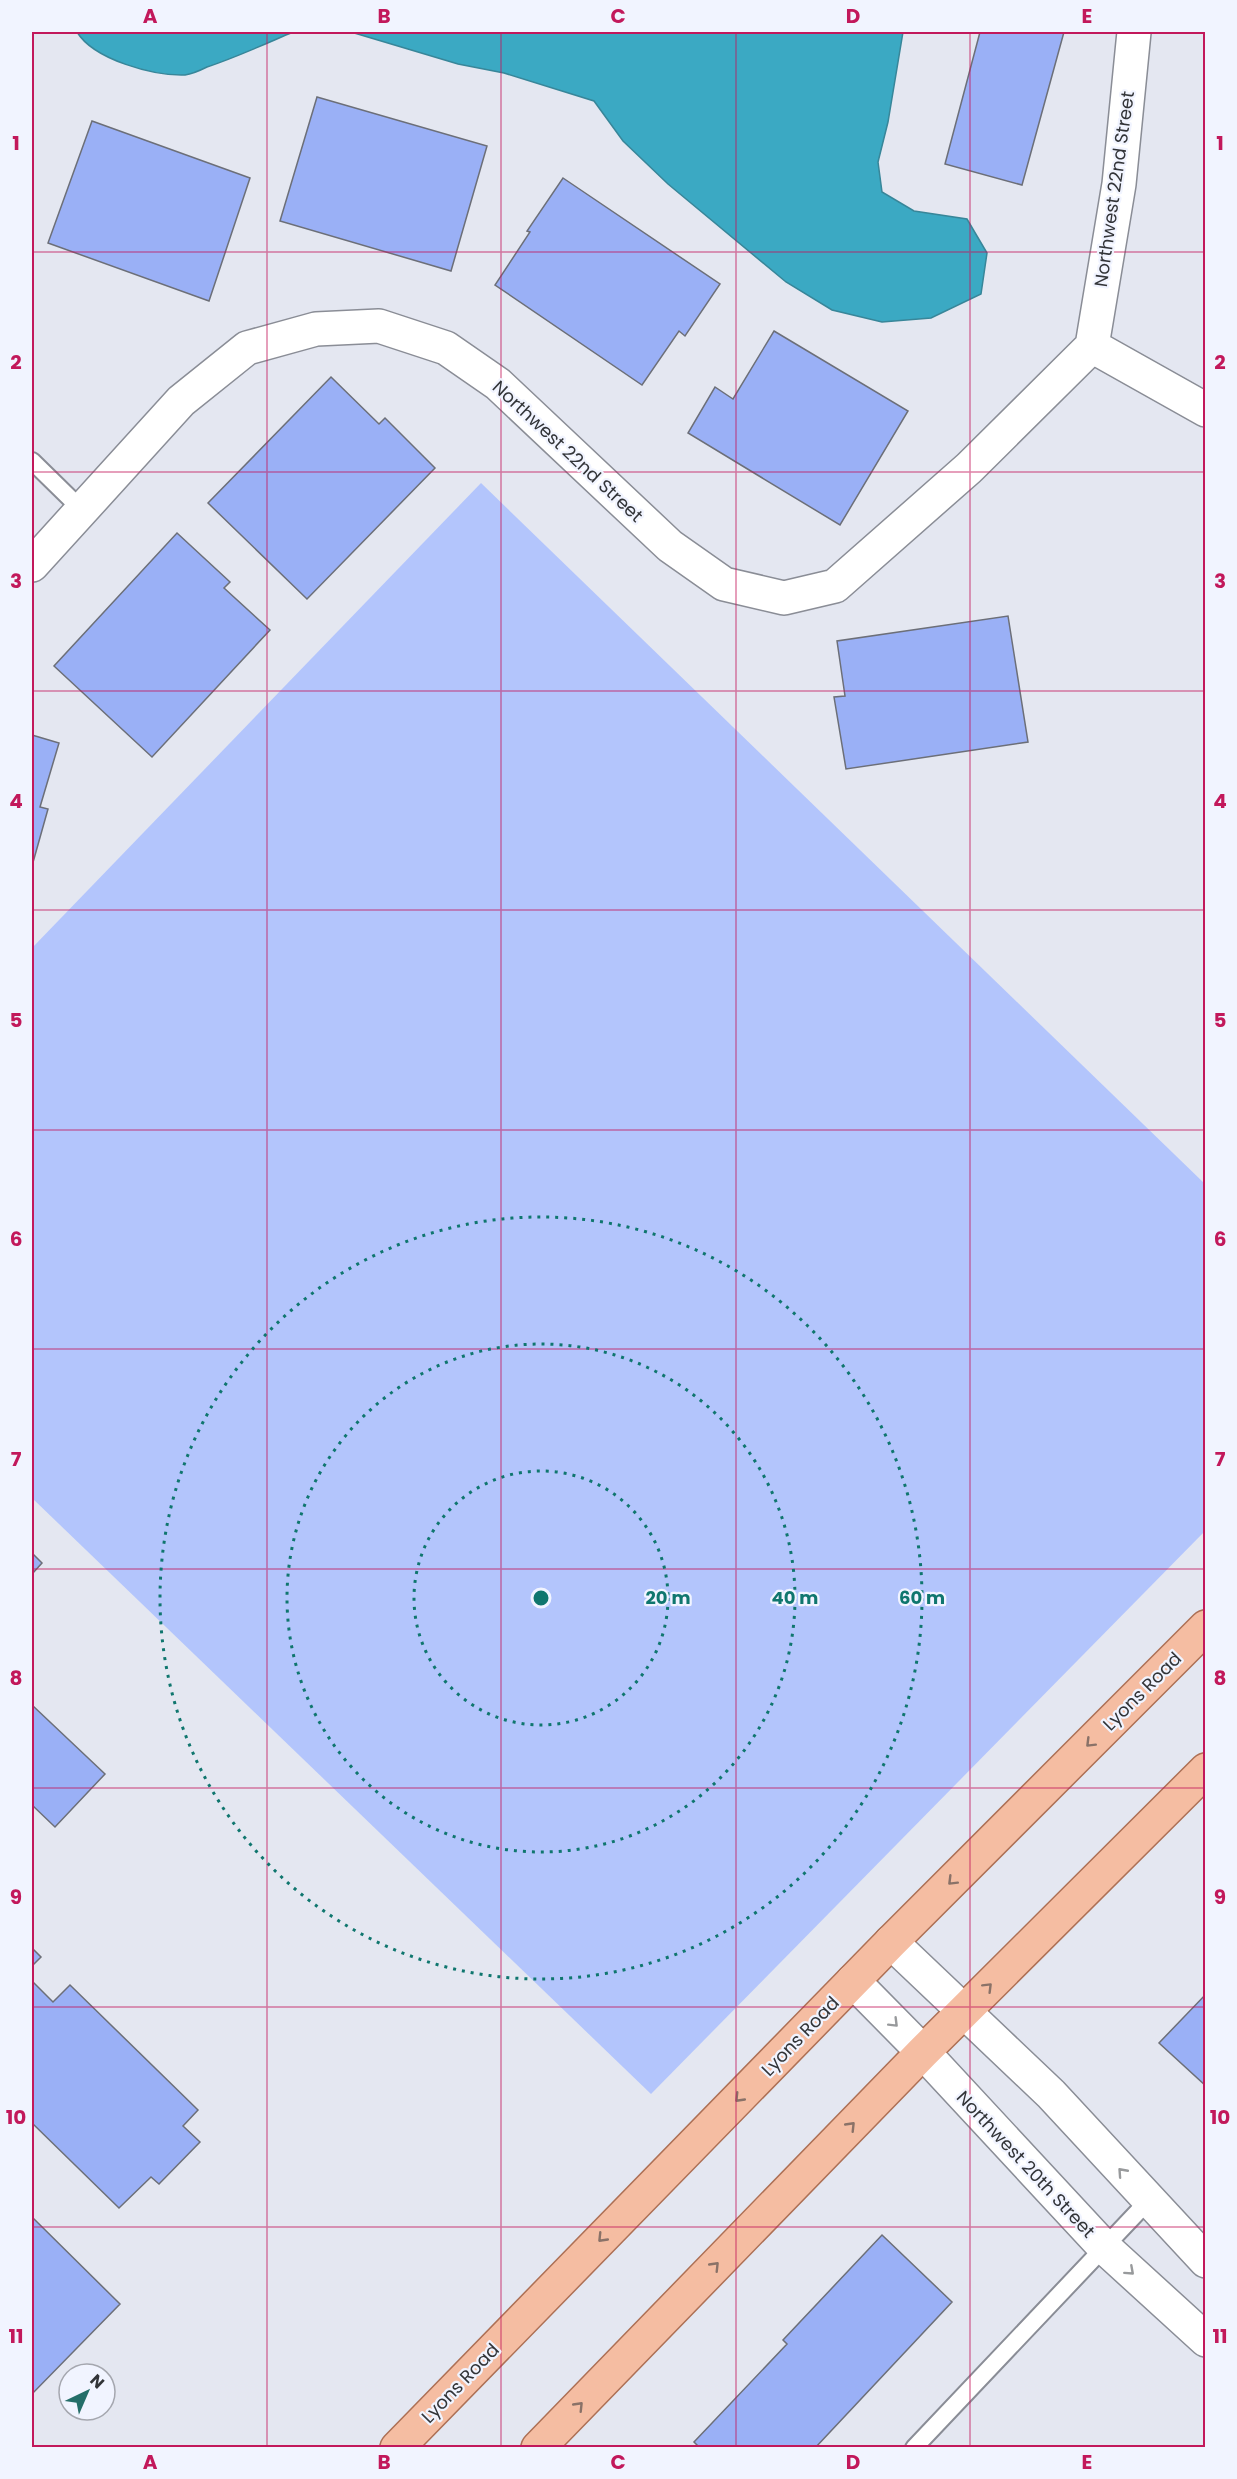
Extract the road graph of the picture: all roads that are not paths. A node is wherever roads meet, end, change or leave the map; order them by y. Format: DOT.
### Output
graph roads {
  1 [pos="1134,32"];
  2 [pos="1092,346"];
  3 [pos="1206,410"];
  4 [pos="32,461"];
  5 [pos="82,510"];
  6 [pos="32,565"];
  7 [pos="1206,1628"];
  8 [pos="1206,1770"];
  9 [pos="891,1942"];
  10 [pos="853,1982"];
  11 [pos="963,2011"];
  12 [pos="923,2052"];
  13 [pos="1148,2201"];
  14 [pos="1104,2247"];
  15 [pos="1206,2261"];
  16 [pos="1206,2340"];
  17 [pos="397,2448"];
  18 [pos="538,2448"];
  19 [pos="914,2448"];
  1 -- 2 [label="street, Northwest 22nd Street"];
  2 -- 3 [label="street"];
  2 -- 5 [label="street, Northwest 22nd Street"];
  4 -- 5 [label="lane"];
  5 -- 6 [label="street, Northwest 22nd Street"];
  7 -- 9 [label="main road, Lyons Road, one-way"];
  11 -- 8 [label="main road, one-way"];
  9 -- 10 [label="main road, Lyons Road"];
  9 -- 11 [label="street"];
  10 -- 12 [label="street, Northwest 20th Street, one-way"];
  10 -- 17 [label="main road, Lyons Road, one-way"];
  11 -- 12 [label="main road"];
  13 -- 11 [label="street, one-way"];
  12 -- 14 [label="street, Northwest 20th Street"];
  18 -- 12 [label="main road, one-way"];
  13 -- 14 [label="lane"];
  13 -- 15 [label="street"];
  14 -- 16 [label="street, Northwest 20th Street, one-way"];
  14 -- 19 [label="lane"];
}
